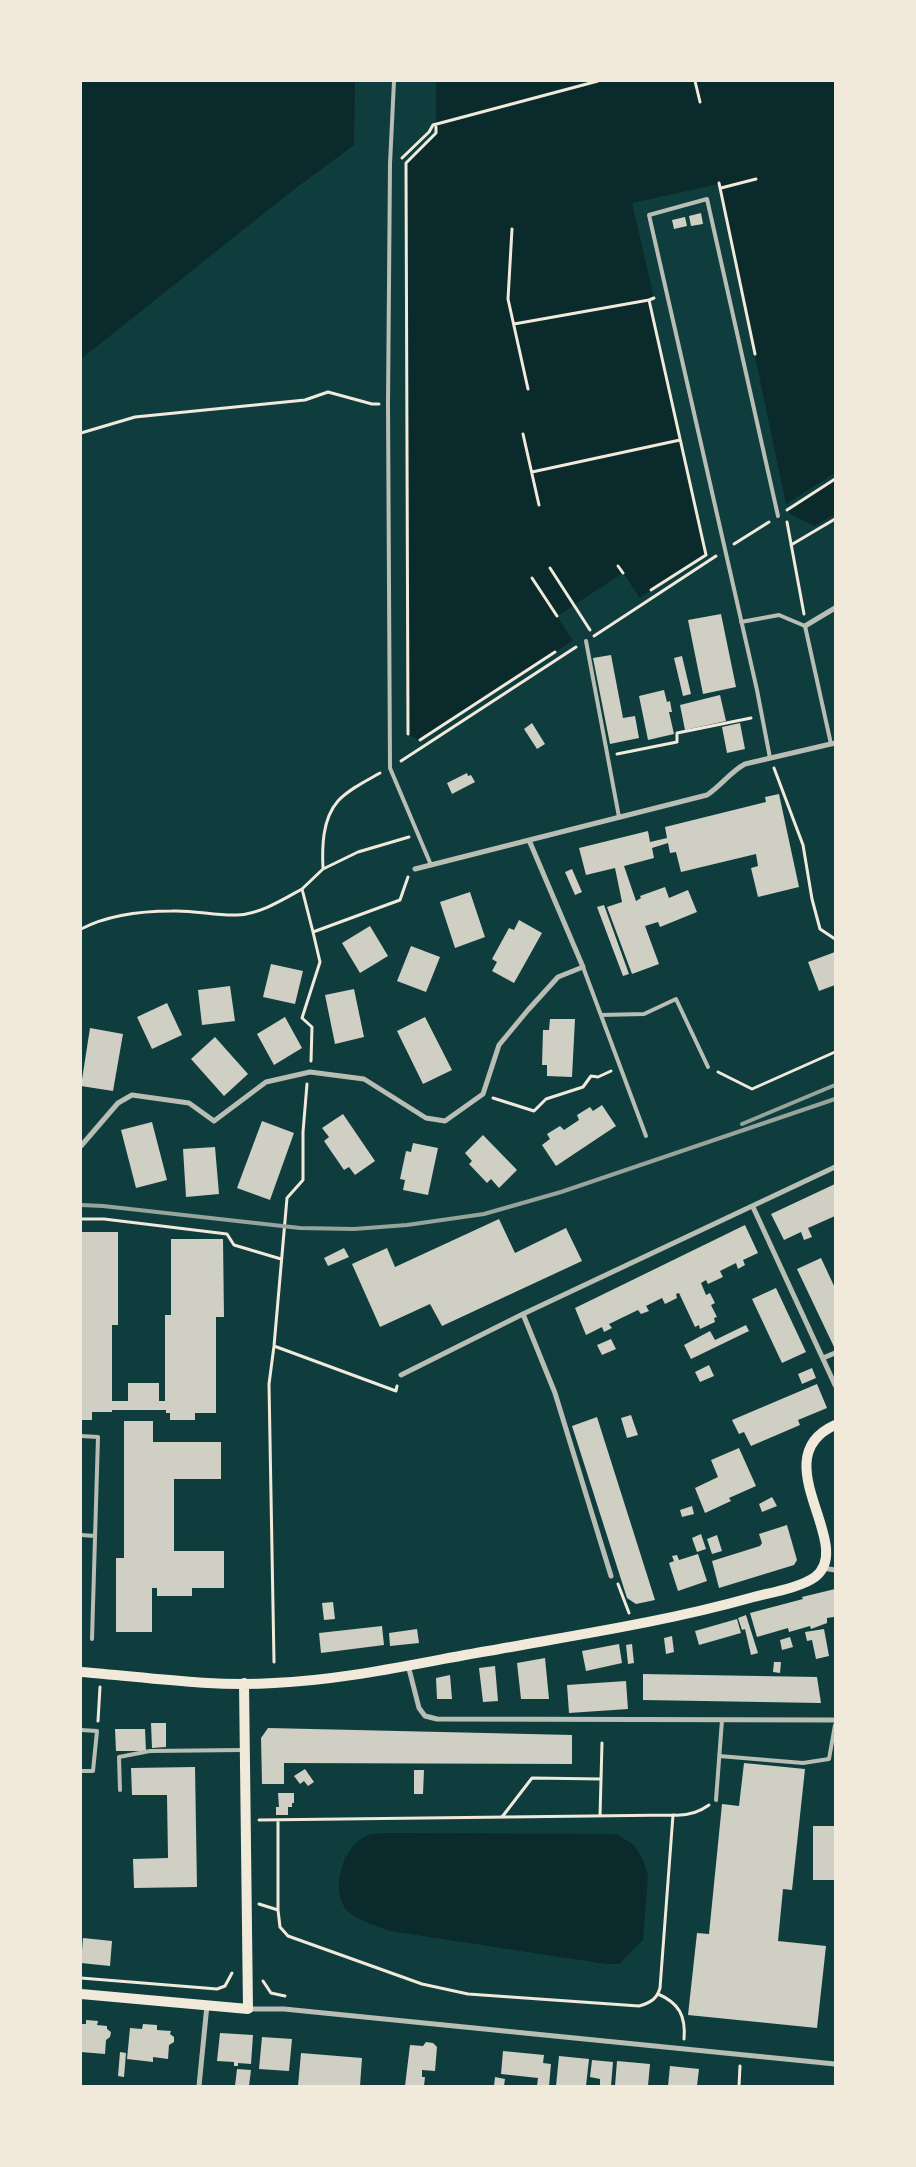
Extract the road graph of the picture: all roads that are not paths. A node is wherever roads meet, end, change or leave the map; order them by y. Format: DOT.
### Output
graph roads {
  1 [pos="394,81"];
  2 [pos="778,516"];
  3 [pos="835,608"];
  4 [pos="741,622"];
  5 [pos="805,626"];
  6 [pos="586,641"];
  7 [pos="833,743"];
  8 [pos="770,758"];
  9 [pos="620,817"];
  10 [pos="530,840"];
  11 [pos="431,865"];
  12 [pos="415,869"];
  13 [pos="583,967"];
  14 [pos="601,1015"];
  15 [pos="708,1067"];
  16 [pos="646,1136"];
  17 [pos="81,1146"];
  18 [pos="835,1167"];
  19 [pos="753,1207"];
  20 [pos="524,1314"];
  21 [pos="835,1353"];
  22 [pos="823,1358"];
  23 [pos="401,1375"];
  24 [pos="835,1385"];
  25 [pos="835,1425"];
  26 [pos="81,1436"];
  27 [pos="81,1535"];
  28 [pos="95,1536"];
  29 [pos="823,1568"];
  30 [pos="835,1570"];
  31 [pos="611,1576"];
  32 [pos="92,1639"];
  33 [pos="408,1665"];
  34 [pos="81,1672"];
  35 [pos="244,1684"];
  36 [pos="722,1720"];
  37 [pos="835,1720"];
  38 [pos="835,1726"];
  39 [pos="81,1730"];
  40 [pos="245,1750"];
  41 [pos="719,1756"];
  42 [pos="81,1771"];
  43 [pos="120,1790"];
  44 [pos="716,1800"];
  45 [pos="81,1994"];
  46 [pos="206,2005"];
  47 [pos="248,2009"];
  48 [pos="835,2064"];
  49 [pos="199,2086"];
  1 -- 11 [label="lane"];
  2 -- 4 [label="lane"];
  3 -- 5 [label="street"];
  4 -- 5 [label="lane"];
  4 -- 8 [label="lane"];
  5 -- 7 [label="lane"];
  6 -- 9 [label="lane"];
  7 -- 8 [label="street"];
  8 -- 9 [label="street"];
  9 -- 10 [label="street"];
  10 -- 11 [label="street"];
  10 -- 13 [label="street"];
  11 -- 12 [label="street"];
  13 -- 14 [label="lane"];
  13 -- 17 [label="street"];
  14 -- 15 [label="lane"];
  14 -- 16 [label="lane"];
  18 -- 19 [label="street"];
  19 -- 20 [label="street"];
  19 -- 22 [label="street"];
  20 -- 23 [label="street"];
  20 -- 31 [label="street"];
  21 -- 22 [label="street"];
  22 -- 24 [label="street"];
  25 -- 29 [label="main road"];
  26 -- 28 [label="lane"];
  27 -- 28 [label="lane"];
  28 -- 32 [label="lane"];
  29 -- 30 [label="street"];
  29 -- 33 [label="main road"];
  33 -- 35 [label="main road"];
  33 -- 36 [label="street"];
  34 -- 35 [label="main road"];
  35 -- 40 [label="main road"];
  36 -- 37 [label="street"];
  36 -- 41 [label="lane"];
  38 -- 41 [label="lane"];
  39 -- 42 [label="lane"];
  40 -- 43 [label="lane"];
  40 -- 47 [label="main road"];
  41 -- 44 [label="lane"];
  45 -- 46 [label="main road"];
  46 -- 47 [label="main road"];
  46 -- 49 [label="street"];
  47 -- 48 [label="street"];
}
